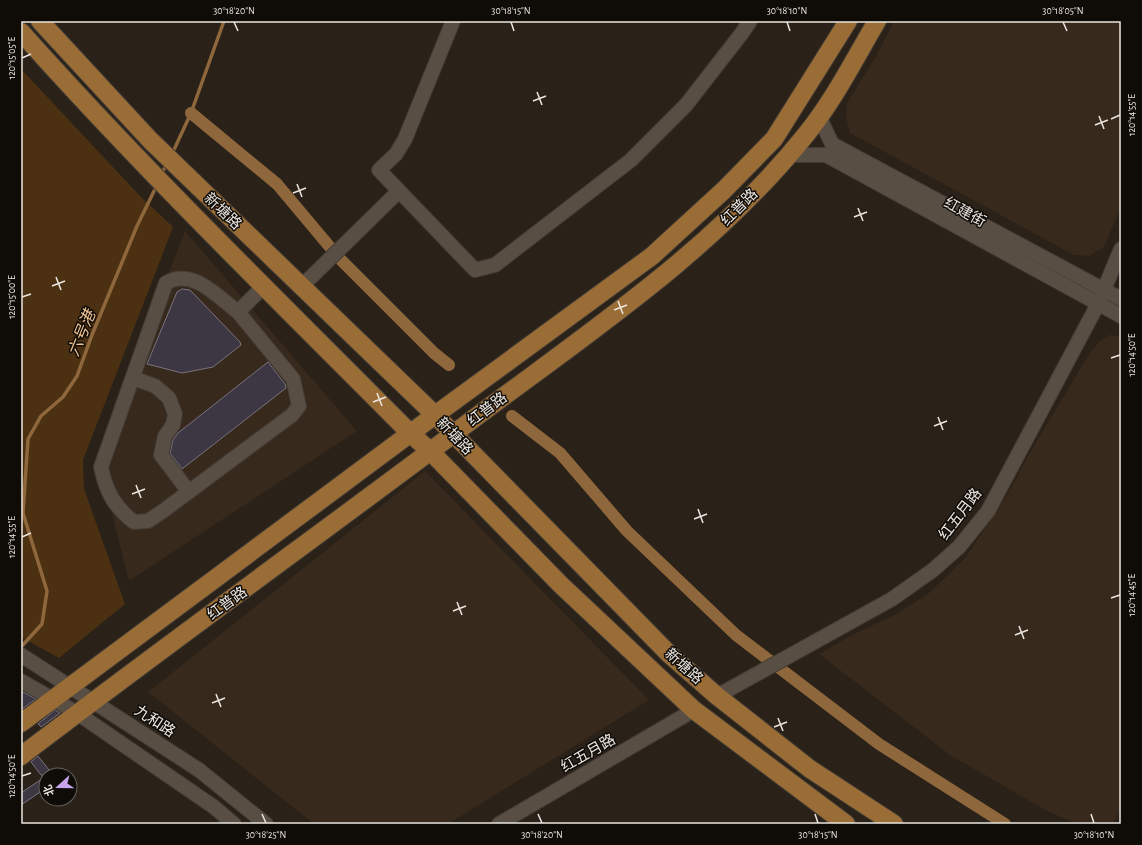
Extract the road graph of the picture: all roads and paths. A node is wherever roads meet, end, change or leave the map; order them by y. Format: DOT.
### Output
graph roads {
  1 [pos="40,21"];
  2 [pos="453,21"];
  3 [pos="750,21"];
  4 [pos="848,21"];
  5 [pos="877,21"];
  6 [pos="21,32"];
  7 [pos="820,116"];
  8 [pos="788,155"];
  9 [pos="399,191"];
  10 [pos="1121,250"];
  11 [pos="264,286"];
  12 [pos="302,287"];
  13 [pos="1104,290"];
  14 [pos="1121,299"];
  15 [pos="1098,304"];
  16 [pos="238,312"];
  17 [pos="1121,316"];
  18 [pos="132,378"];
  19 [pos="435,415"];
  20 [pos="410,433"];
  21 [pos="453,434"];
  22 [pos="432,452"];
  23 [pos="189,492"];
  24 [pos="25,658"];
  25 [pos="21,681"];
  26 [pos="69,686"];
  27 [pos="717,696"];
  28 [pos="53,699"];
  29 [pos="93,701"];
  30 [pos="694,710"];
  31 [pos="78,713"];
  32 [pos="21,723"];
  33 [pos="21,756"];
  34 [pos="234,824"];
  35 [pos="266,824"];
  36 [pos="499,824"];
  37 [pos="846,824"];
  38 [pos="894,824"];
  1 -- 12 [label="main road, 新塘路"];
  2 -- 9 [label="street"];
  3 -- 9 [label="street"];
  4 -- 19 [label="main road, 红普路"];
  5 -- 7 [label="main road, 红普路"];
  6 -- 11 [label="main road, 新塘路"];
  7 -- 8 [label="main road, 红普路"];
  7 -- 13 [label="street, 红建街"];
  8 -- 15 [label="street, 红建街"];
  8 -- 21 [label="main road, 红普路"];
  9 -- 12 [label="street"];
  10 -- 13 [label="street, 红五月路"];
  11 -- 16 [label="street"];
  11 -- 20 [label="main road, 新塘路"];
  12 -- 19 [label="main road, 新塘路"];
  13 -- 14 [label="street, 红建街"];
  13 -- 15 [label="street, 红五月路"];
  15 -- 17 [label="street, 红建街"];
  15 -- 27 [label="street, 红五月路"];
  16 -- 18 [label="street"];
  16 -- 23 [label="street"];
  18 -- 23 [label="street"];
  18 -- 23 [label="street"];
  19 -- 20 [label="main road, 红普路"];
  19 -- 21 [label="main road, 新塘路"];
  20 -- 22 [label="main road, 新塘路"];
  20 -- 26 [label="main road, 红普路"];
  21 -- 22 [label="main road, 红普路"];
  21 -- 27 [label="main road, 新塘路"];
  22 -- 29 [label="main road, 红普路"];
  22 -- 30 [label="main road, 新塘路"];
  24 -- 26 [label="street, 九和路"];
  25 -- 28 [label="street"];
  26 -- 28 [label="main road, 红普路"];
  26 -- 29 [label="street, 九和路"];
  27 -- 38 [label="main road, 新塘路"];
  28 -- 31 [label="street"];
  28 -- 32 [label="main road, 红普路"];
  29 -- 31 [label="main road, 红普路"];
  29 -- 35 [label="street, 九和路"];
  30 -- 36 [label="street, 红五月路"];
  30 -- 37 [label="main road, 新塘路"];
  31 -- 33 [label="main road, 红普路"];
  31 -- 34 [label="street"];
}
